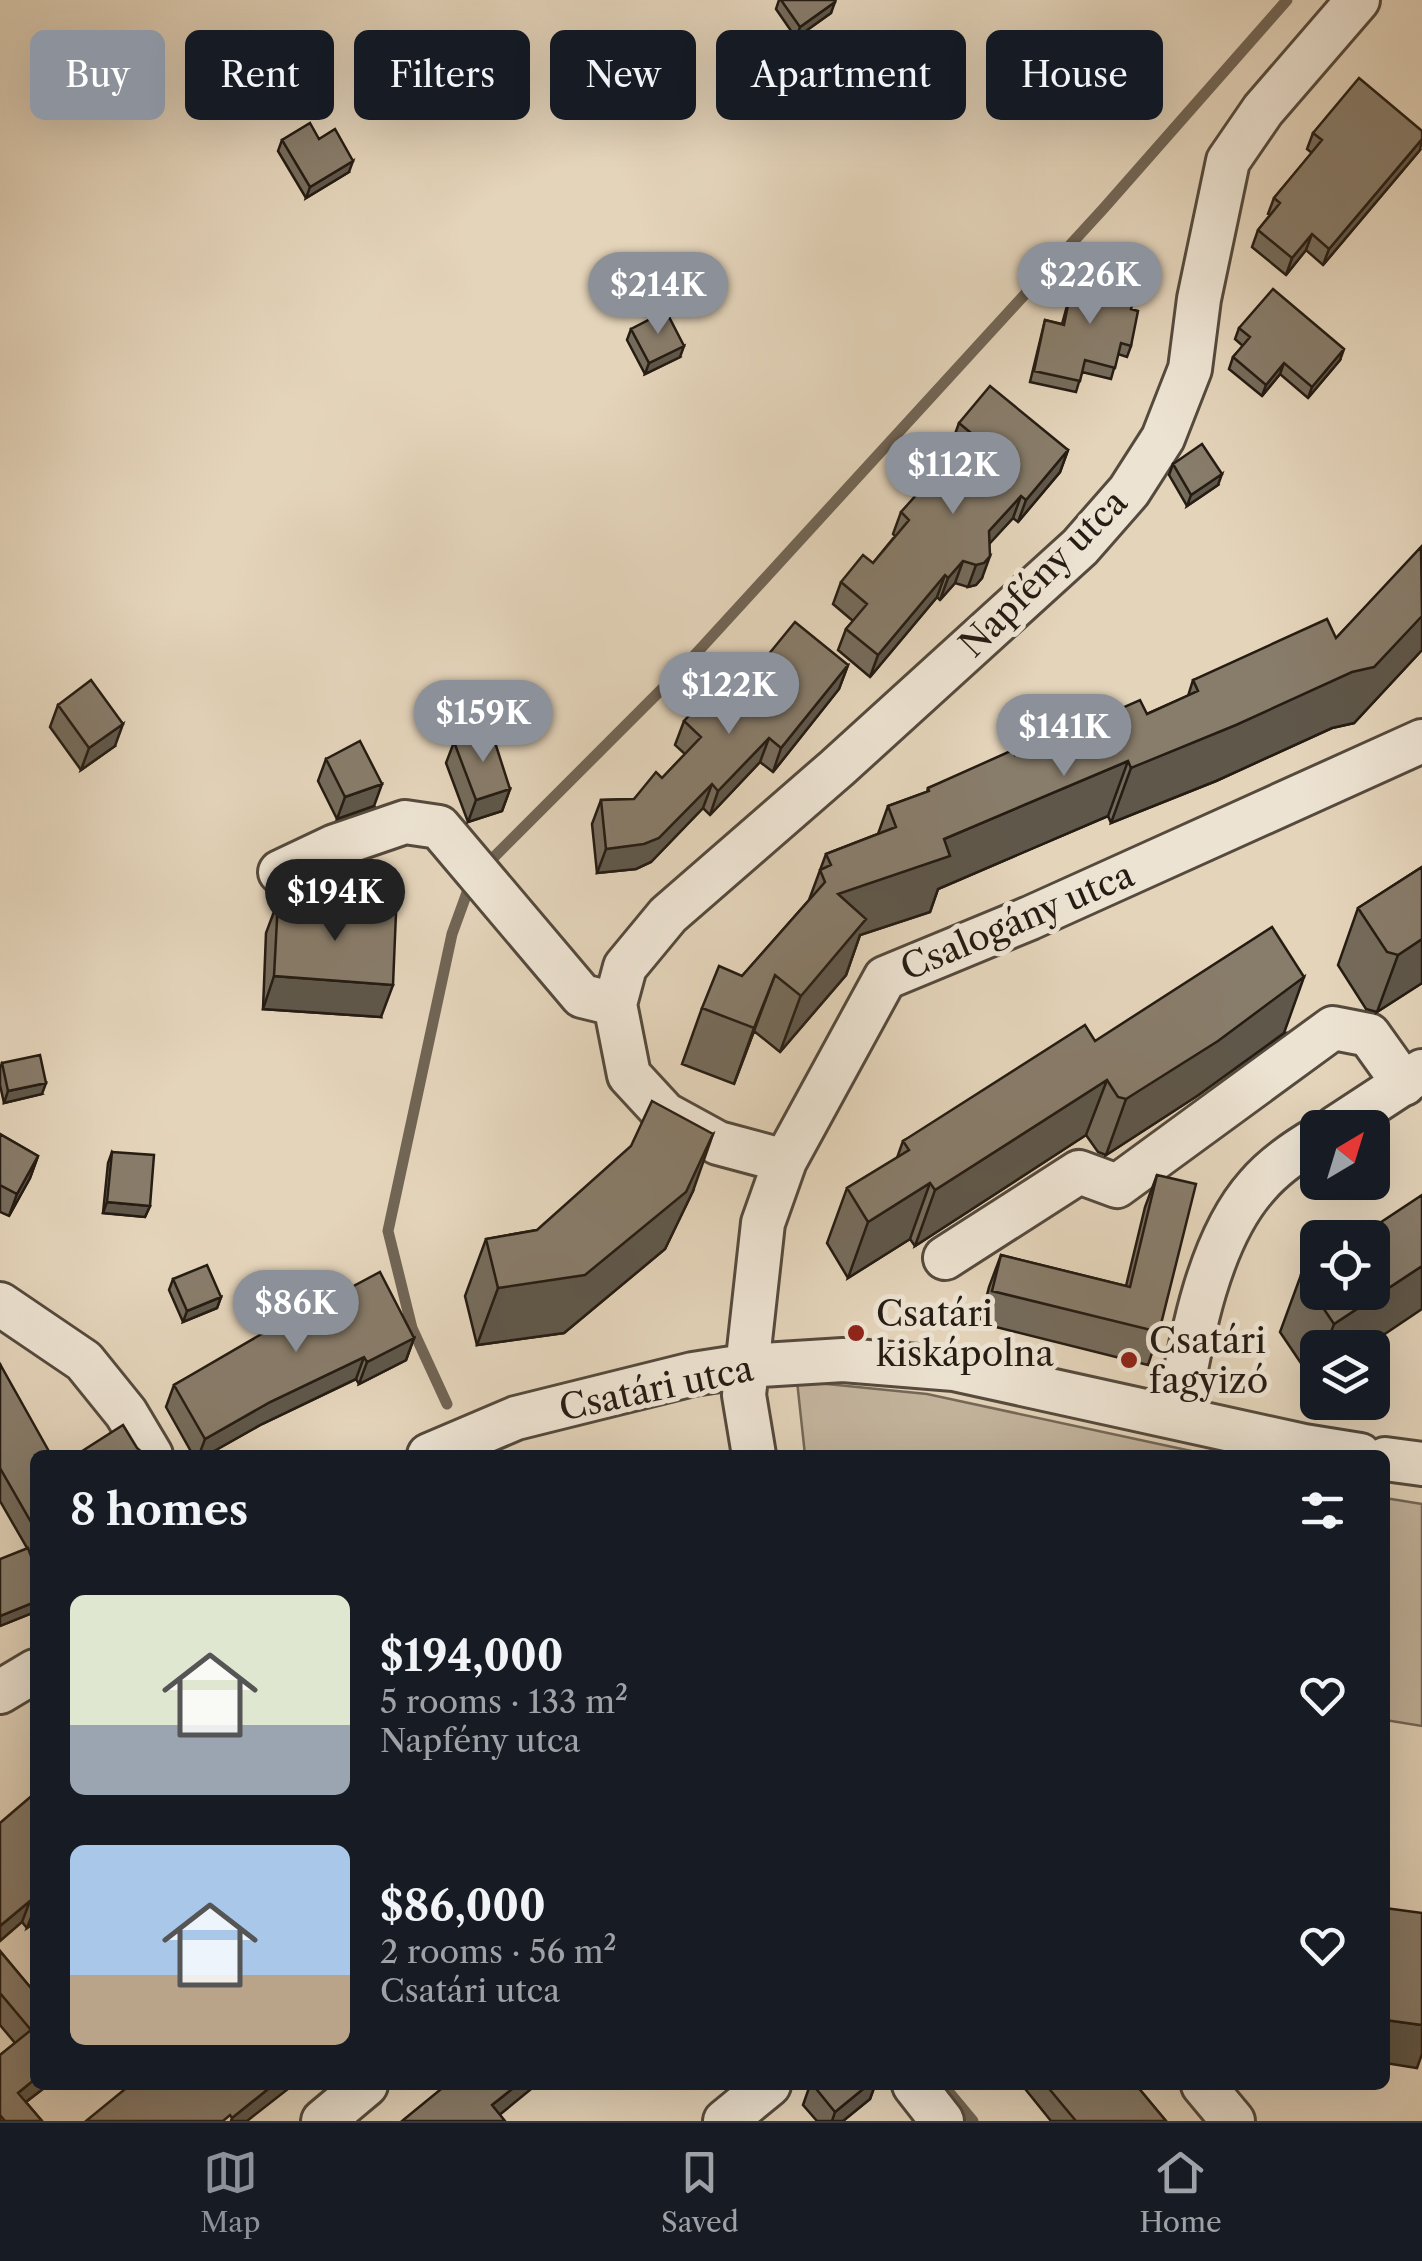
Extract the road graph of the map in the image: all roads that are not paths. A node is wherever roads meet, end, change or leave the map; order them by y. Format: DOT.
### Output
graph roads {
  1 [pos="1358,0"];
  2 [pos="1422,741"];
  3 [pos="280,872"];
  4 [pos="616,1004"];
  5 [pos="1413,1077"];
  6 [pos="1362,1110"];
  7 [pos="1300,1149"];
  8 [pos="784,1161"];
  9 [pos="944,1258"];
  10 [pos="0,1304"];
  11 [pos="745,1366"];
  12 [pos="1177,1418"];
  13 [pos="149,1450"];
  14 [pos="442,1450"];
  15 [pos="753,1450"];
  16 [pos="1329,1450"];
  17 [pos="1390,1460"];
  18 [pos="1422,1464"];
  19 [pos="30,1673"];
  20 [pos="0,1692"];
  21 [pos="360,2090"];
  22 [pos="763,2090"];
  23 [pos="918,2090"];
  24 [pos="1207,2090"];
  25 [pos="322,2121"];
  26 [pos="725,2121"];
  27 [pos="942,2121"];
  28 [pos="1233,2121"];
  1 -- 4 [label="street, Napfény utca"];
  2 -- 8 [label="street, Csalogány utca"];
  3 -- 4 [label="street"];
  4 -- 8 [label="street, Napfény utca"];
  5 -- 6 [label="street"];
  5 -- 9 [label="street"];
  7 -- 12 [label="street"];
  8 -- 11 [label="street, Csalogány utca"];
  10 -- 13 [label="street"];
  11 -- 12 [label="street, Csatári utca"];
  11 -- 14 [label="street, Csatári utca"];
  11 -- 15 [label="street, Csalogány utca"];
  12 -- 16 [label="street, Csatári utca"];
  17 -- 18 [label="street"];
  19 -- 20 [label="street"];
  21 -- 25 [label="street"];
  22 -- 26 [label="street"];
  23 -- 27 [label="street"];
  24 -- 28 [label="street"];
}
